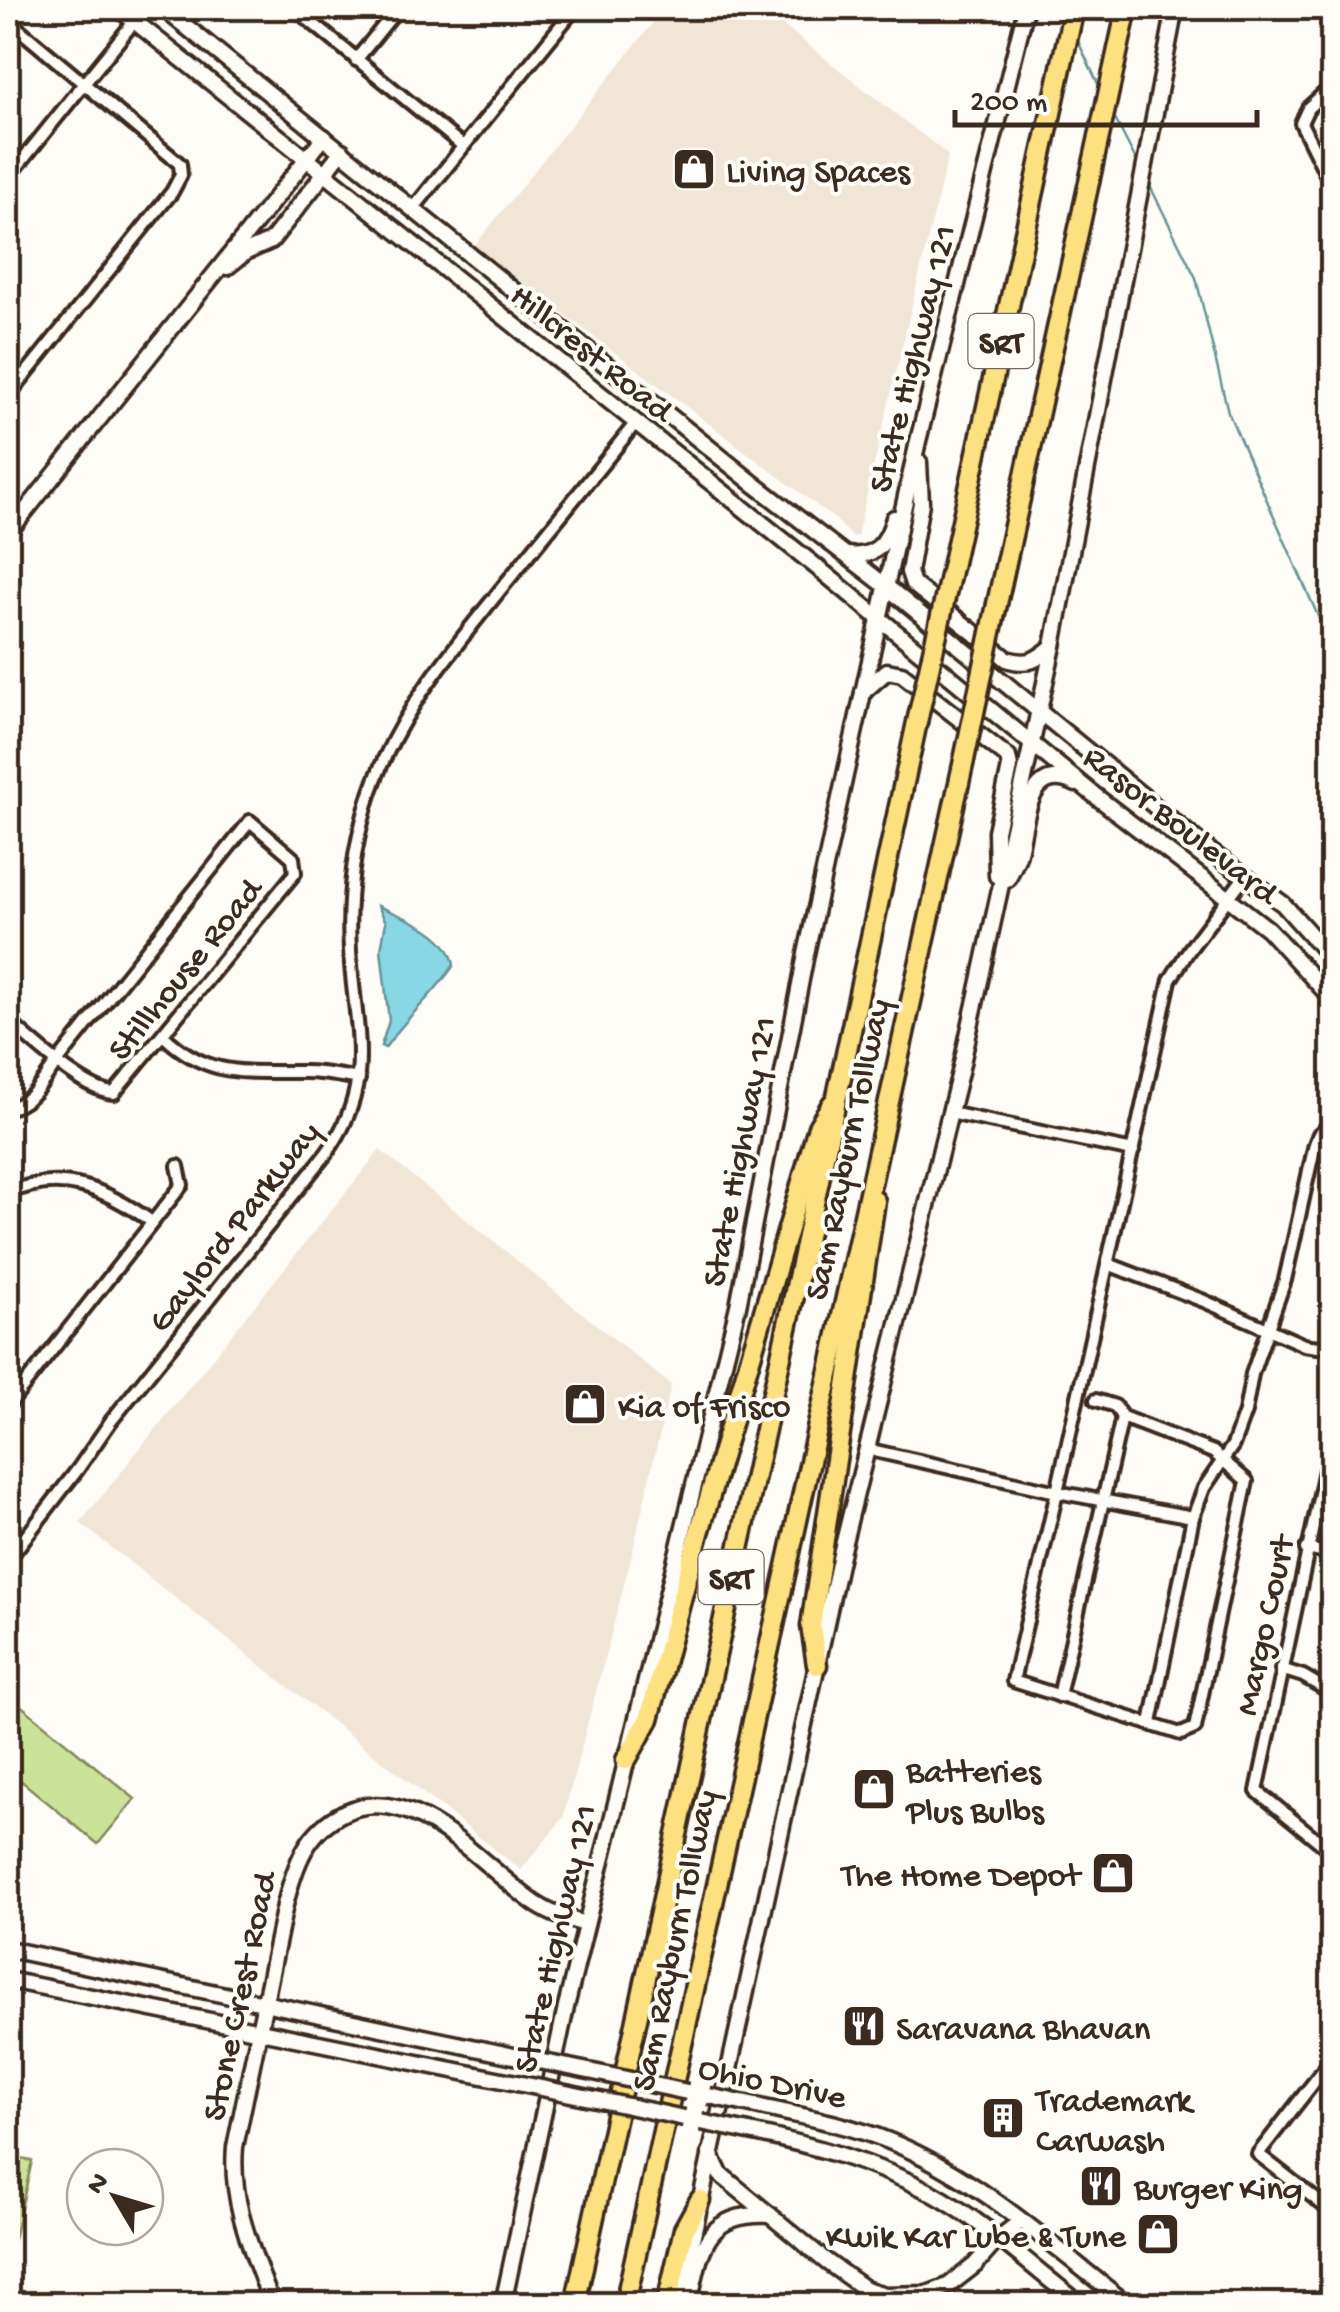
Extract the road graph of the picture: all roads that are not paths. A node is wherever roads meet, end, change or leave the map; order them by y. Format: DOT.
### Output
graph roads {
  1 [pos="118,8"];
  2 [pos="146,8"];
  3 [pos="163,8"];
  4 [pos="294,8"];
  5 [pos="398,8"];
  6 [pos="575,8"];
  7 [pos="1026,8"];
  8 [pos="1062,8"];
  9 [pos="1074,8"];
  10 [pos="1127,8"];
  11 [pos="1140,8"];
  12 [pos="1175,8"];
  13 [pos="8,20"];
  14 [pos="135,22"];
  15 [pos="356,60"];
  16 [pos="84,83"];
  17 [pos="1332,86"];
  18 [pos="1051,115"];
  19 [pos="1103,121"];
  20 [pos="324,137"];
  21 [pos="463,146"];
  22 [pos="342,152"];
  23 [pos="306,159"];
  24 [pos="325,174"];
  25 [pos="8,178"];
  26 [pos="1332,186"];
  27 [pos="413,209"];
  28 [pos="206,282"];
  29 [pos="8,396"];
  30 [pos="652,402"];
  31 [pos="635,424"];
  32 [pos="918,442"];
  33 [pos="8,533"];
  34 [pos="847,555"];
  35 [pos="888,588"];
  36 [pos="879,618"];
  37 [pos="1053,646"];
  38 [pos="862,692"];
  39 [pos="1038,713"];
  40 [pos="1031,742"];
  41 [pos="1090,791"];
  42 [pos="1245,876"];
  43 [pos="1228,898"];
  44 [pos="997,902"];
  45 [pos="1332,959"];
  46 [pos="1332,1000"];
  47 [pos="8,1021"];
  48 [pos="164,1036"];
  49 [pos="58,1061"];
  50 [pos="359,1079"];
  51 [pos="840,1091"];
  52 [pos="8,1108"];
  53 [pos="950,1113"];
  54 [pos="1332,1123"];
  55 [pos="879,1142"];
  56 [pos="1132,1151"];
  57 [pos="178,1166"];
  58 [pos="8,1193"];
  59 [pos="152,1222"];
  60 [pos="1108,1264"];
  61 [pos="1268,1329"];
  62 [pos="1332,1342"];
  63 [pos="1096,1400"];
  64 [pos="8,1406"];
  65 [pos="1122,1417"];
  66 [pos="866,1449"];
  67 [pos="1223,1462"];
  68 [pos="1325,1470"];
  69 [pos="1057,1492"];
  70 [pos="1101,1501"];
  71 [pos="1193,1517"];
  72 [pos="1306,1549"];
  73 [pos="1332,1554"];
  74 [pos="8,1560"];
  75 [pos="816,1665"];
  76 [pos="1281,1669"];
  77 [pos="1332,1693"];
  78 [pos="1059,1696"];
  79 [pos="1151,1723"];
  80 [pos="626,1760"];
  81 [pos="1332,1852"];
  82 [pos="586,1924"];
  83 [pos="8,1949"];
  84 [pos="8,1980"];
  85 [pos="266,2004"];
  86 [pos="260,2032"];
  87 [pos="1332,2059"];
  88 [pos="710,2152"];
  89 [pos="700,2200"];
  90 [pos="1332,2212"];
  91 [pos="770,2215"];
  92 [pos="1016,2218"];
  93 [pos="998,2239"];
  94 [pos="272,2304"];
  95 [pos="503,2304"];
  96 [pos="575,2304"];
  97 [pos="625,2304"];
  98 [pos="667,2304"];
  99 [pos="678,2304"];
  100 [pos="689,2304"];
  101 [pos="1080,2304"];
  102 [pos="1127,2304"];
  1 -- 14 [label="main road, Hillcrest Road"];
  2 -- 14 [label="street"];
  3 -- 20 [label="main road, Hillcrest Road"];
  4 -- 15 [label="street"];
  5 -- 15 [label="street"];
  6 -- 21 [label="street"];
  7 -- 32 [label="main road, State Highway 121"];
  8 -- 18 [label="highway"];
  9 -- 18 [label="highway, Sam Rayburn Tollway / SRT"];
  10 -- 19 [label="highway, Sam Rayburn Tollway / SRT"];
  11 -- 19 [label="highway"];
  12 -- 37 [label="main road"];
  13 -- 16 [label="street"];
  14 -- 16 [label="street"];
  14 -- 23 [label="main road, Hillcrest Road"];
  15 -- 21 [label="street"];
  16 -- 25 [label="street"];
  16 -- 29 [label="street"];
  17 -- 26 [label="street"];
  18 -- 51 [label="highway, Sam Rayburn Tollway / SRT, bridge"];
  19 -- 55 [label="highway, Sam Rayburn Tollway / SRT, bridge"];
  20 -- 22 [label="main road, Hillcrest Road"];
  20 -- 23 [label="main road"];
  21 -- 27 [label="street"];
  22 -- 24 [label="main road"];
  22 -- 27 [label="main road, Hillcrest Road"];
  23 -- 24 [label="main road, Hillcrest Road"];
  23 -- 28 [label="main road"];
  24 -- 28 [label="main road"];
  24 -- 31 [label="main road, Hillcrest Road"];
  27 -- 30 [label="main road, Hillcrest Road"];
  28 -- 33 [label="main road"];
  30 -- 31 [label="main road"];
  30 -- 34 [label="main road, Hillcrest Road"];
  31 -- 36 [label="main road, Hillcrest Road"];
  31 -- 50 [label="street, Gaylord Parkway"];
  32 -- 34 [label="main road"];
  32 -- 35 [label="main road, State Highway 121"];
  32 -- 37 [label="main road"];
  34 -- 35 [label="main road, Hillcrest Road"];
  35 -- 36 [label="main road, State Highway 121"];
  35 -- 39 [label="main road, Hillcrest Road"];
  36 -- 38 [label="main road, State Highway 121"];
  36 -- 40 [label="main road, Hillcrest Road"];
  37 -- 39 [label="main road"];
  38 -- 44 [label="main road"];
  38 -- 80 [label="main road, State Highway 121"];
  39 -- 40 [label="main road"];
  39 -- 42 [label="main road, Rasor Boulevard"];
  40 -- 41 [label="main road, Rasor Boulevard"];
  40 -- 44 [label="main road"];
  41 -- 43 [label="main road, Rasor Boulevard"];
  41 -- 44 [label="main road"];
  42 -- 43 [label="street"];
  42 -- 45 [label="main road, Rasor Boulevard"];
  43 -- 46 [label="main road, Rasor Boulevard"];
  43 -- 56 [label="street"];
  44 -- 53 [label="main road"];
  47 -- 49 [label="street"];
  48 -- 49 [label="street, Stillhouse Road"];
  48 -- 49 [label="street, Stillhouse Road"];
  48 -- 50 [label="street"];
  49 -- 52 [label="street"];
  50 -- 74 [label="street, Gaylord Parkway"];
  51 -- 80 [label="highway"];
  51 -- 96 [label="highway, Sam Rayburn Tollway / SRT"];
  53 -- 56 [label="street"];
  53 -- 66 [label="main road"];
  54 -- 61 [label="street"];
  55 -- 75 [label="highway"];
  55 -- 97 [label="highway, Sam Rayburn Tollway / SRT"];
  56 -- 60 [label="street"];
  57 -- 59 [label="street"];
  58 -- 59 [label="street"];
  59 -- 64 [label="street"];
  60 -- 61 [label="street"];
  60 -- 69 [label="street"];
  61 -- 62 [label="street"];
  61 -- 67 [label="street"];
  63 -- 65 [label="street"];
  65 -- 67 [label="street"];
  65 -- 70 [label="street"];
  66 -- 69 [label="street"];
  66 -- 75 [label="main road"];
  67 -- 71 [label="street"];
  67 -- 79 [label="street"];
  68 -- 72 [label="street, Margo Court"];
  69 -- 70 [label="street"];
  69 -- 78 [label="street"];
  70 -- 71 [label="street"];
  70 -- 78 [label="street"];
  71 -- 79 [label="street"];
  72 -- 73 [label="street"];
  72 -- 76 [label="street, Margo Court"];
  75 -- 88 [label="main road"];
  76 -- 77 [label="street"];
  76 -- 81 [label="street, Margo Court"];
  78 -- 79 [label="street"];
  80 -- 82 [label="main road, State Highway 121"];
  82 -- 85 [label="main road, Stone Crest Road"];
  82 -- 95 [label="main road, State Highway 121"];
  83 -- 85 [label="main road, Ohio Drive"];
  84 -- 86 [label="main road, Ohio Drive"];
  85 -- 86 [label="main road, Stone Crest Road"];
  85 -- 92 [label="main road, Ohio Drive, bridge"];
  86 -- 93 [label="main road, Ohio Drive, bridge"];
  86 -- 94 [label="main road, Stone Crest Road"];
  87 -- 90 [label="street"];
  88 -- 89 [label="main road"];
  88 -- 91 [label="main road"];
  89 -- 98 [label="highway"];
  89 -- 99 [label="main road"];
  91 -- 93 [label="main road"];
  91 -- 100 [label="main road"];
  92 -- 93 [label="main road"];
  92 -- 102 [label="main road, Ohio Drive"];
  93 -- 101 [label="main road, Ohio Drive"];
}
